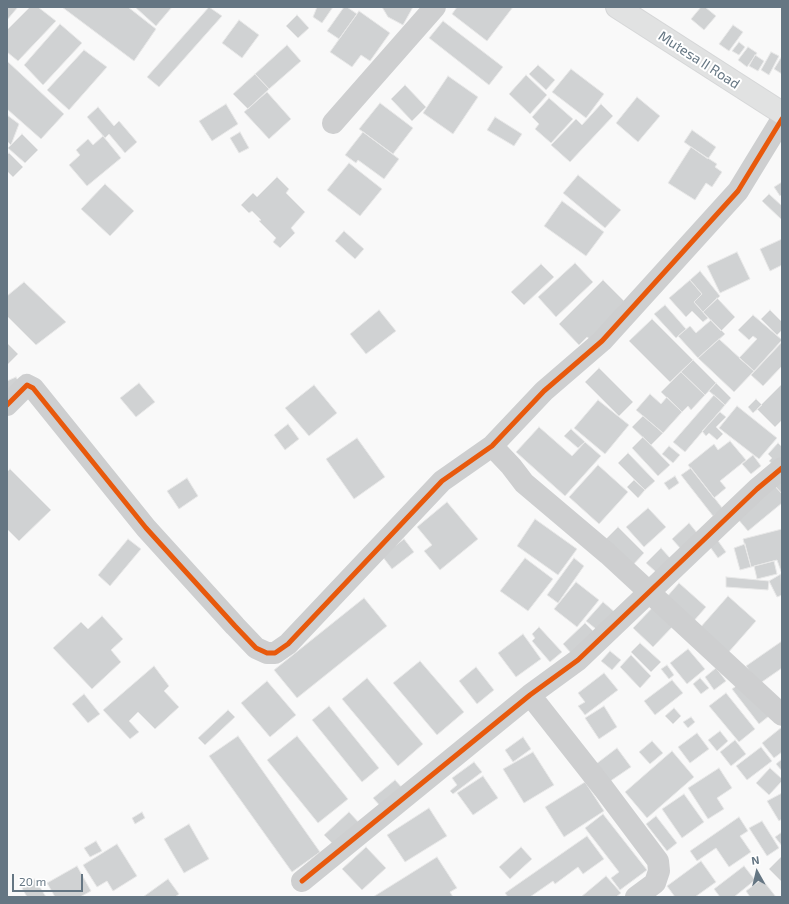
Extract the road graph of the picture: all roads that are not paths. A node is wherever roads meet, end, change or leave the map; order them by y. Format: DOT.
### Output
graph roads {
  1 [pos="435,7"];
  2 [pos="616,7"];
  3 [pos="782,113"];
  4 [pos="782,119"];
  5 [pos="333,124"];
  6 [pos="7,405"];
  7 [pos="492,446"];
  8 [pos="782,468"];
  9 [pos="649,592"];
  10 [pos="530,695"];
  11 [pos="782,715"];
  12 [pos="302,880"];
  13 [pos="636,897"];
  1 -- 5 [label="street"];
  2 -- 3 [label="street, Mutesa II Road"];
  4 -- 7 [label="street"];
  6 -- 7 [label="street"];
  7 -- 9 [label="street"];
  8 -- 9 [label="street"];
  9 -- 10 [label="street"];
  9 -- 11 [label="street"];
  10 -- 12 [label="street"];
  10 -- 13 [label="street"];
}
